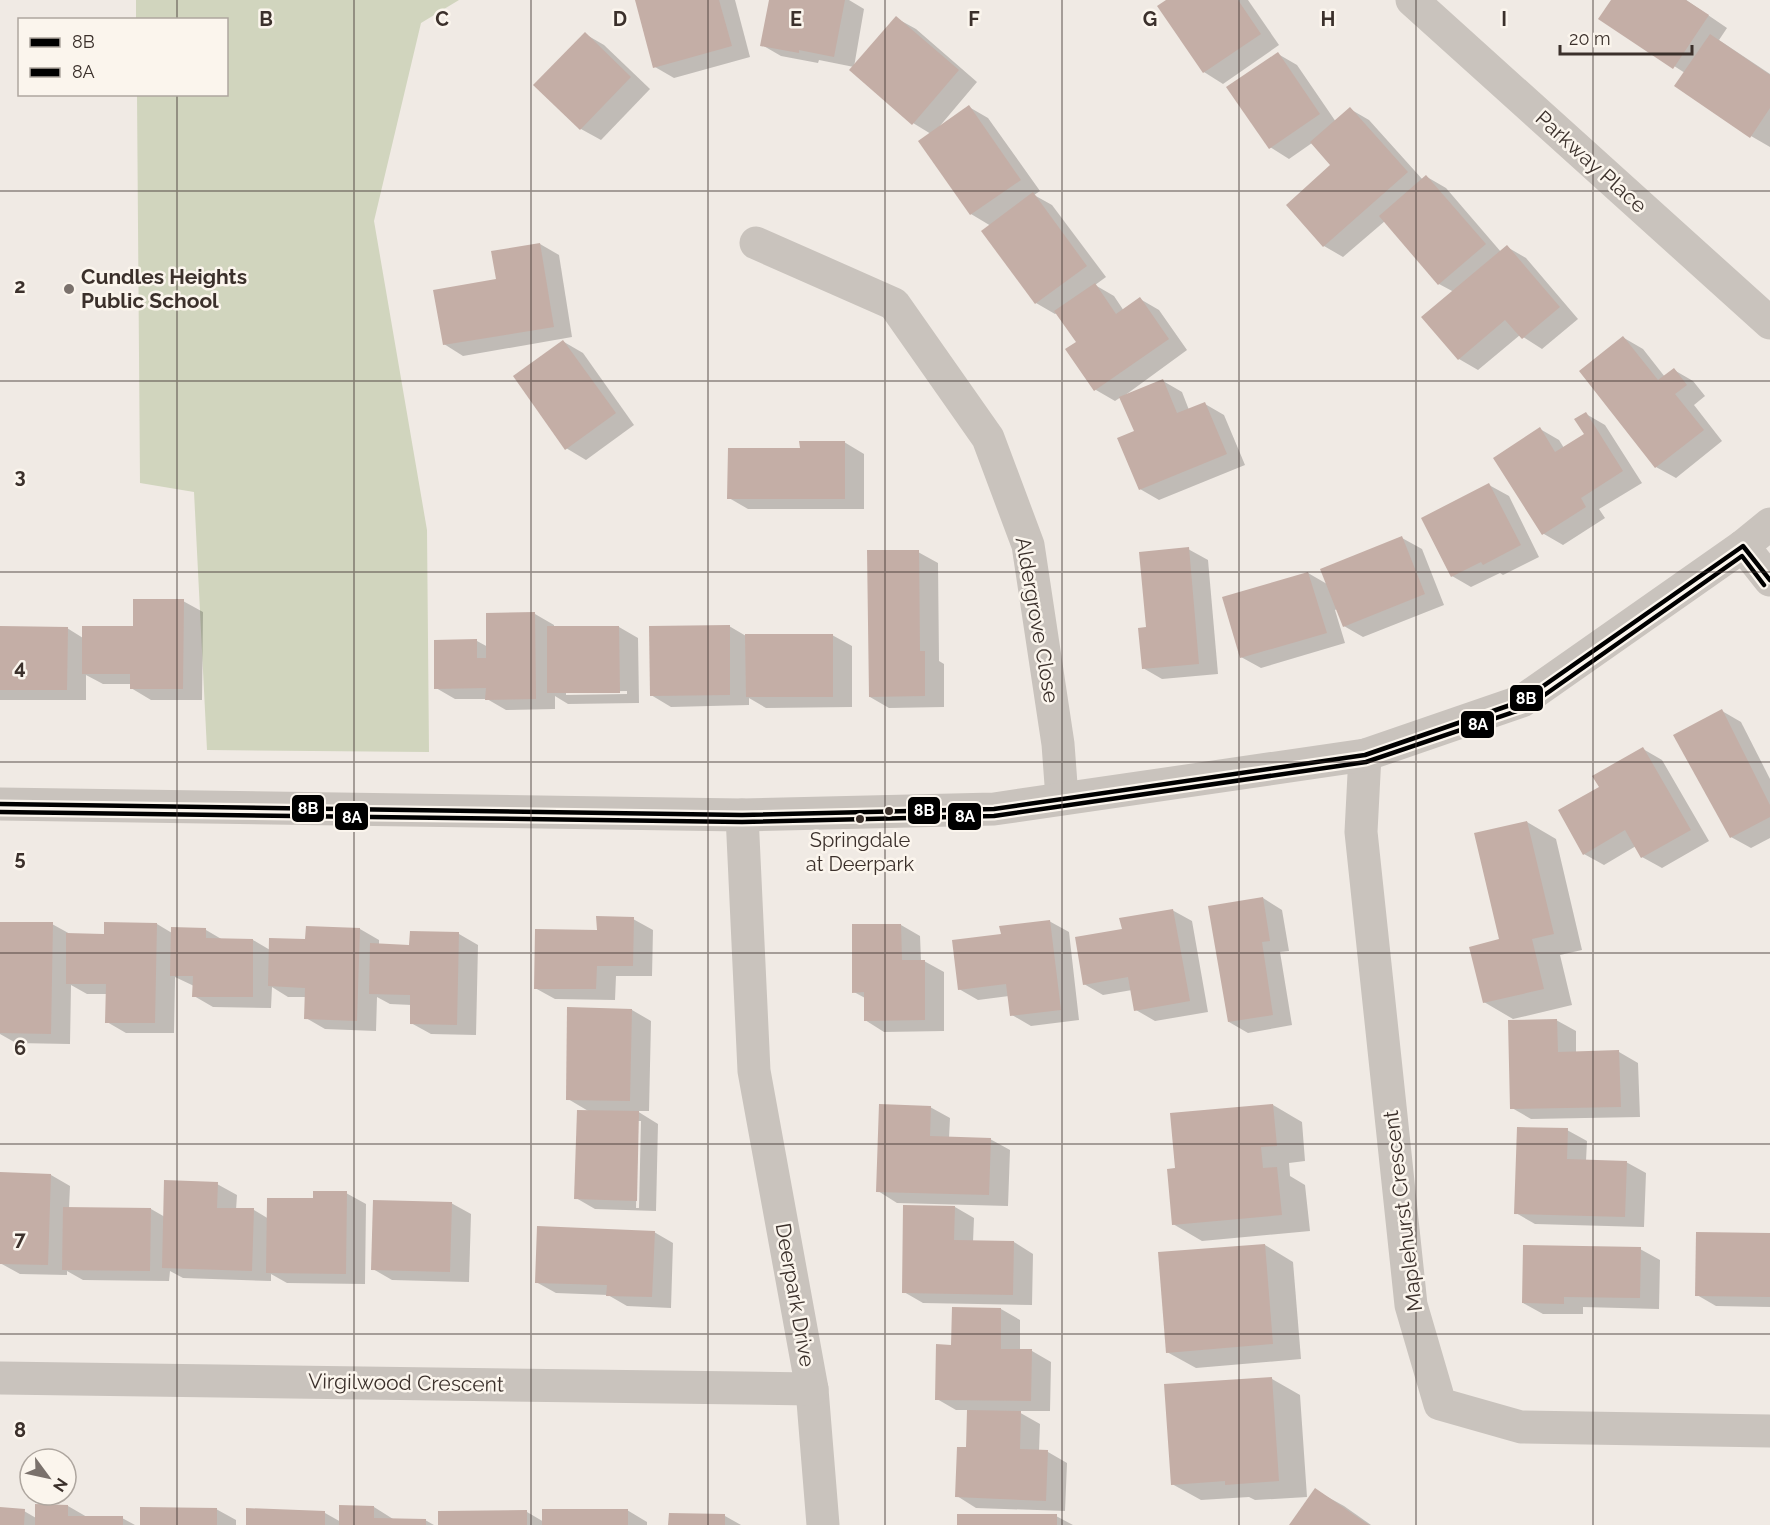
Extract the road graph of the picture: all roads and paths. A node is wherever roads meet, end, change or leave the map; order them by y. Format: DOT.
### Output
graph roads {
  1 [pos="1412,0"];
  2 [pos="756,243"];
  3 [pos="1770,323"];
  4 [pos="1770,524"];
  5 [pos="1743,546"];
  6 [pos="1770,580"];
  7 [pos="1365,755"];
  8 [pos="1062,798"];
  9 [pos="0,804"];
  10 [pos="742,815"];
  11 [pos="0,1378"];
  12 [pos="812,1389"];
  13 [pos="1770,1431"];
  14 [pos="823,1525"];
  1 -- 3 [label="street, Parkway Place"];
  2 -- 8 [label="street, Aldergrove Close"];
  4 -- 5 [label="street"];
  5 -- 6 [label="street"];
  5 -- 7 [label="street"];
  7 -- 8 [label="street"];
  7 -- 13 [label="street, Maplehurst Crescent"];
  8 -- 10 [label="street"];
  9 -- 10 [label="street"];
  10 -- 12 [label="street, Deerpark Drive"];
  11 -- 12 [label="street, Virgilwood Crescent"];
  12 -- 14 [label="street, Deerpark Drive"];
}
